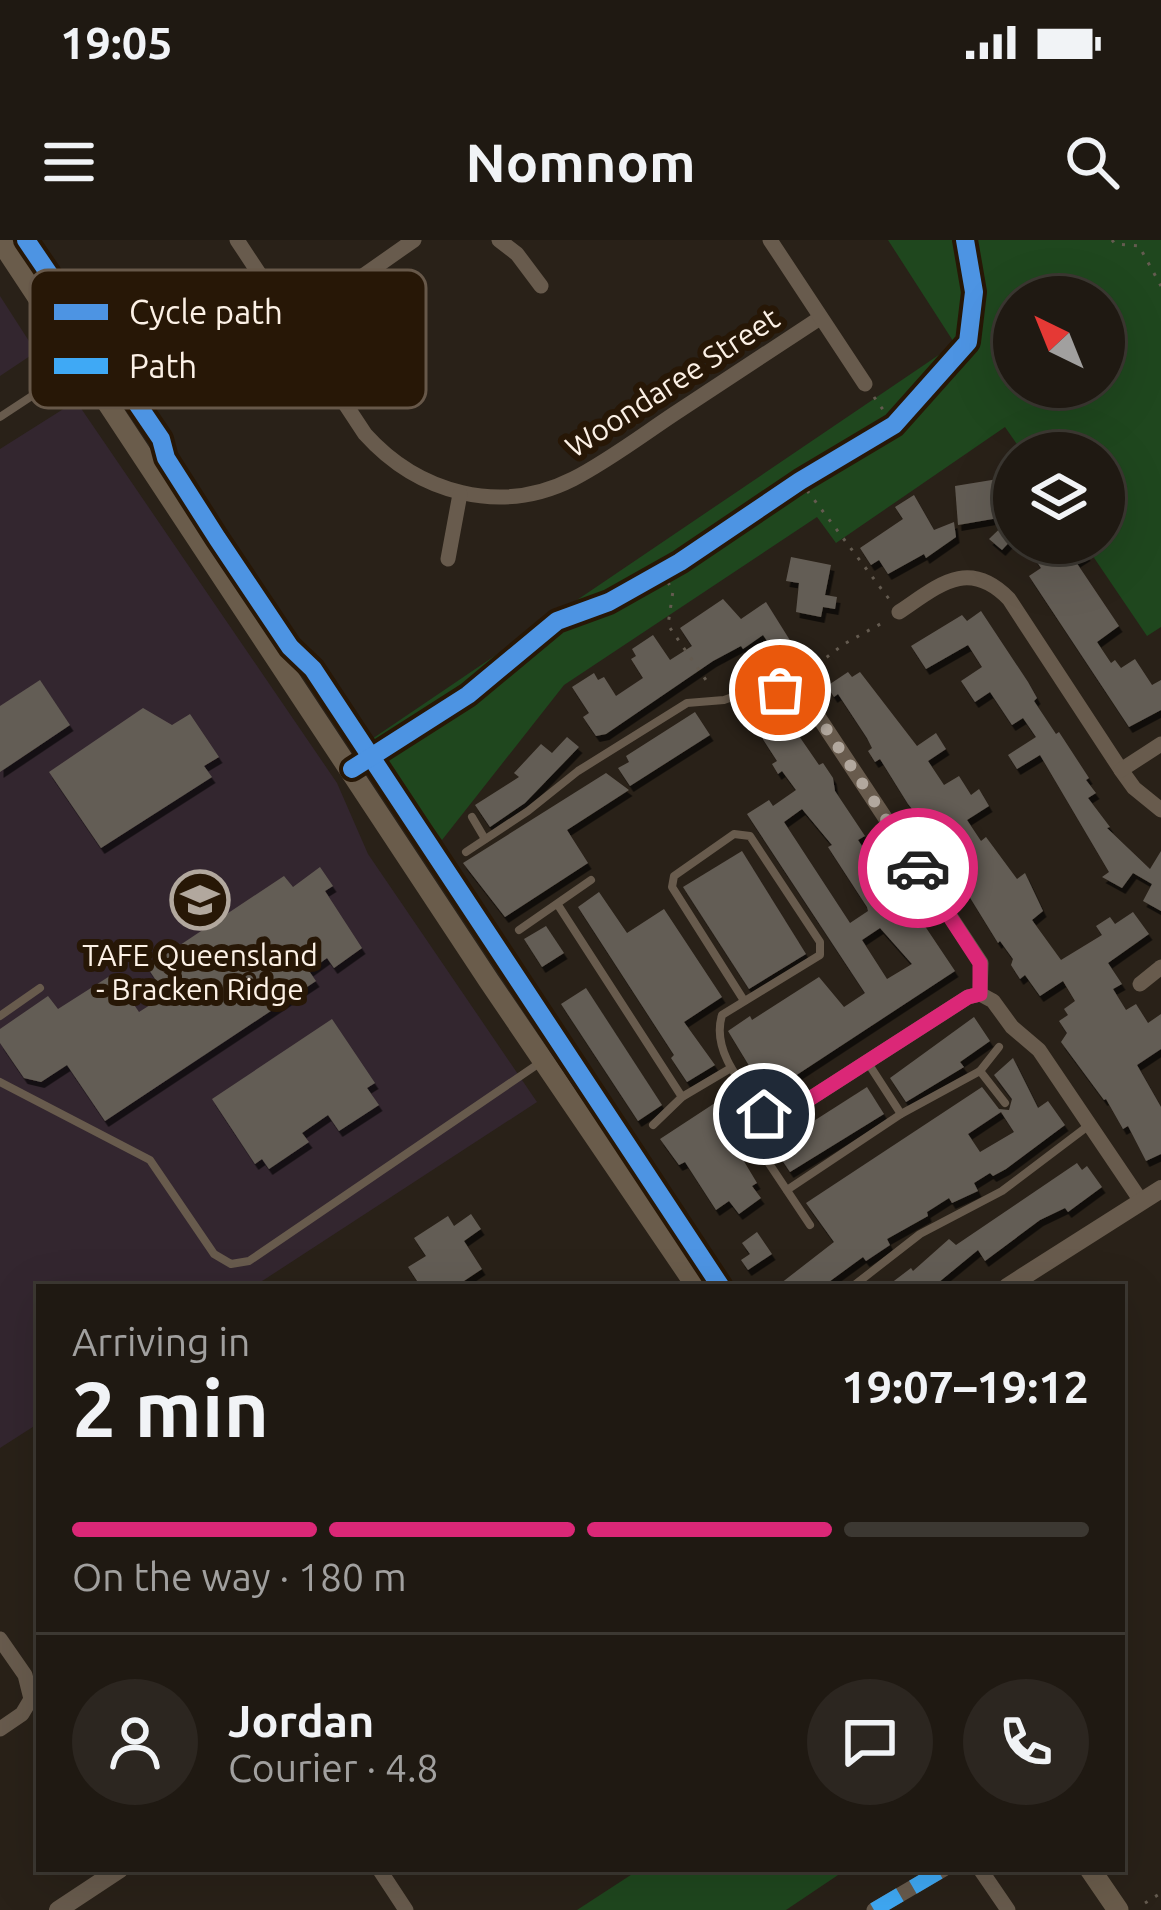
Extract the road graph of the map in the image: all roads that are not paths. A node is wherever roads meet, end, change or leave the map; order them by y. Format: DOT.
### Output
graph roads {
  1 [pos="1,240"];
  2 [pos="237,240"];
  3 [pos="414,240"];
  4 [pos="499,240"];
  5 [pos="770,240"];
  6 [pos="256,270"];
  7 [pos="371,270"];
  8 [pos="30,284"];
  9 [pos="541,286"];
  10 [pos="820,318"];
  11 [pos="865,384"];
  12 [pos="30,397"];
  13 [pos="112,408"];
  14 [pos="346,408"];
  15 [pos="0,417"];
  16 [pos="460,494"];
  17 [pos="448,560"];
  18 [pos="899,612"];
  19 [pos="739,694"];
  20 [pos="1161,744"];
  21 [pos="1121,770"];
  22 [pos="1161,810"];
  23 [pos="472,818"];
  24 [pos="485,839"];
  25 [pos="466,852"];
  26 [pos="591,880"];
  27 [pos="558,905"];
  28 [pos="519,931"];
  29 [pos="1161,968"];
  30 [pos="1140,984"];
  31 [pos="40,988"];
  32 [pos="980,994"];
  33 [pos="743,999"];
  34 [pos="0,1016"];
  35 [pos="999,1047"];
  36 [pos="543,1061"];
  37 [pos="867,1062"];
  38 [pos="731,1068"];
  39 [pos="980,1071"];
  40 [pos="0,1082"];
  41 [pos="682,1096"];
  42 [pos="1005,1103"];
  43 [pos="764,1114"];
  44 [pos="901,1114"];
  45 [pos="653,1124"];
  46 [pos="1090,1125"];
  47 [pos="766,1159"];
  48 [pos="1161,1189"];
  49 [pos="788,1190"];
  50 [pos="1141,1201"];
  51 [pos="811,1225"];
  52 [pos="695,1284"];
  53 [pos="856,1284"];
  54 [pos="1012,1284"];
  55 [pos="0,1639"];
  56 [pos="35,1701"];
  57 [pos="0,1729"];
  58 [pos="115,1872"];
  59 [pos="382,1872"];
  60 [pos="939,1872"];
  61 [pos="982,1872"];
  62 [pos="1092,1872"];
  63 [pos="58,1910"];
  64 [pos="406,1910"];
  65 [pos="874,1910"];
  66 [pos="1008,1910"];
  67 [pos="1118,1910"];
  1 -- 8 [label="main road"];
  2 -- 6 [label="street, Woondaree Street"];
  3 -- 7 [label="street"];
  4 -- 9 [label="street"];
  5 -- 10 [label="street"];
  10 -- 11 [label="street, Woondaree Street"];
  10 -- 16 [label="street, Woondaree Street"];
  12 -- 15 [label="lane"];
  13 -- 36 [label="main road"];
  14 -- 16 [label="street, Woondaree Street"];
  16 -- 17 [label="street"];
  18 -- 21 [label="street"];
  19 -- 24 [label="lane"];
  19 -- 32 [label="street"];
  20 -- 21 [label="street"];
  21 -- 22 [label="street"];
  23 -- 24 [label="lane"];
  24 -- 25 [label="lane"];
  26 -- 27 [label="lane"];
  27 -- 28 [label="lane"];
  27 -- 41 [label="lane"];
  29 -- 30 [label="street"];
  31 -- 34 [label="lane"];
  32 -- 37 [label="street"];
  32 -- 46 [label="street"];
  33 -- 33 [label="lane"];
  33 -- 38 [label="lane"];
  35 -- 39 [label="lane"];
  36 -- 40 [label="lane"];
  36 -- 52 [label="main road"];
  37 -- 43 [label="street"];
  37 -- 44 [label="lane"];
  38 -- 41 [label="lane"];
  38 -- 43 [label="lane"];
  39 -- 42 [label="lane"];
  39 -- 44 [label="lane"];
  41 -- 45 [label="lane"];
  44 -- 49 [label="lane"];
  46 -- 50 [label="street"];
  46 -- 53 [label="lane"];
  47 -- 49 [label="lane"];
  48 -- 50 [label="street"];
  49 -- 51 [label="lane"];
  50 -- 54 [label="street"];
  55 -- 56 [label="street"];
  56 -- 57 [label="street"];
  58 -- 63 [label="street"];
  59 -- 64 [label="street"];
  60 -- 65 [label="street"];
  61 -- 66 [label="street"];
  62 -- 67 [label="main road"];
}
